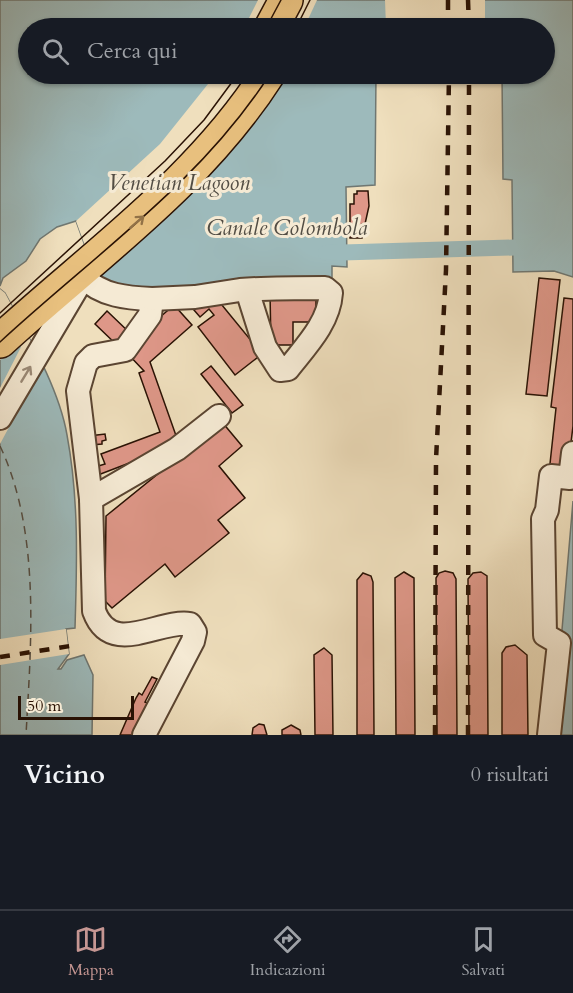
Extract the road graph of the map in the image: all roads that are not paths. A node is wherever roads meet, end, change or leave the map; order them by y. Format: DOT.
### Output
graph roads {
  1 [pos="286,0"];
  2 [pos="309,0"];
  3 [pos="276,18"];
  4 [pos="300,18"];
  5 [pos="235,84"];
  6 [pos="261,84"];
  7 [pos="85,262"];
  8 [pos="247,290"];
  9 [pos="152,299"];
  10 [pos="27,314"];
  11 [pos="0,340"];
  12 [pos="219,416"];
  13 [pos="0,418"];
  14 [pos="573,453"];
  15 [pos="91,499"];
  16 [pos="144,735"];
  17 [pos="549,735"];
  1 -- 3 [label="highway"];
  2 -- 4 [label="highway"];
  5 -- 7 [label="highway"];
  7 -- 6 [label="highway, one-way"];
  7 -- 9 [label="street"];
  7 -- 10 [label="highway"];
  7 -- 10 [label="street"];
  8 -- 9 [label="street"];
  9 -- 15 [label="street"];
  10 -- 11 [label="highway"];
  13 -- 10 [label="street, one-way"];
  12 -- 15 [label="street"];
  14 -- 17 [label="street"];
  15 -- 16 [label="street"];
}
